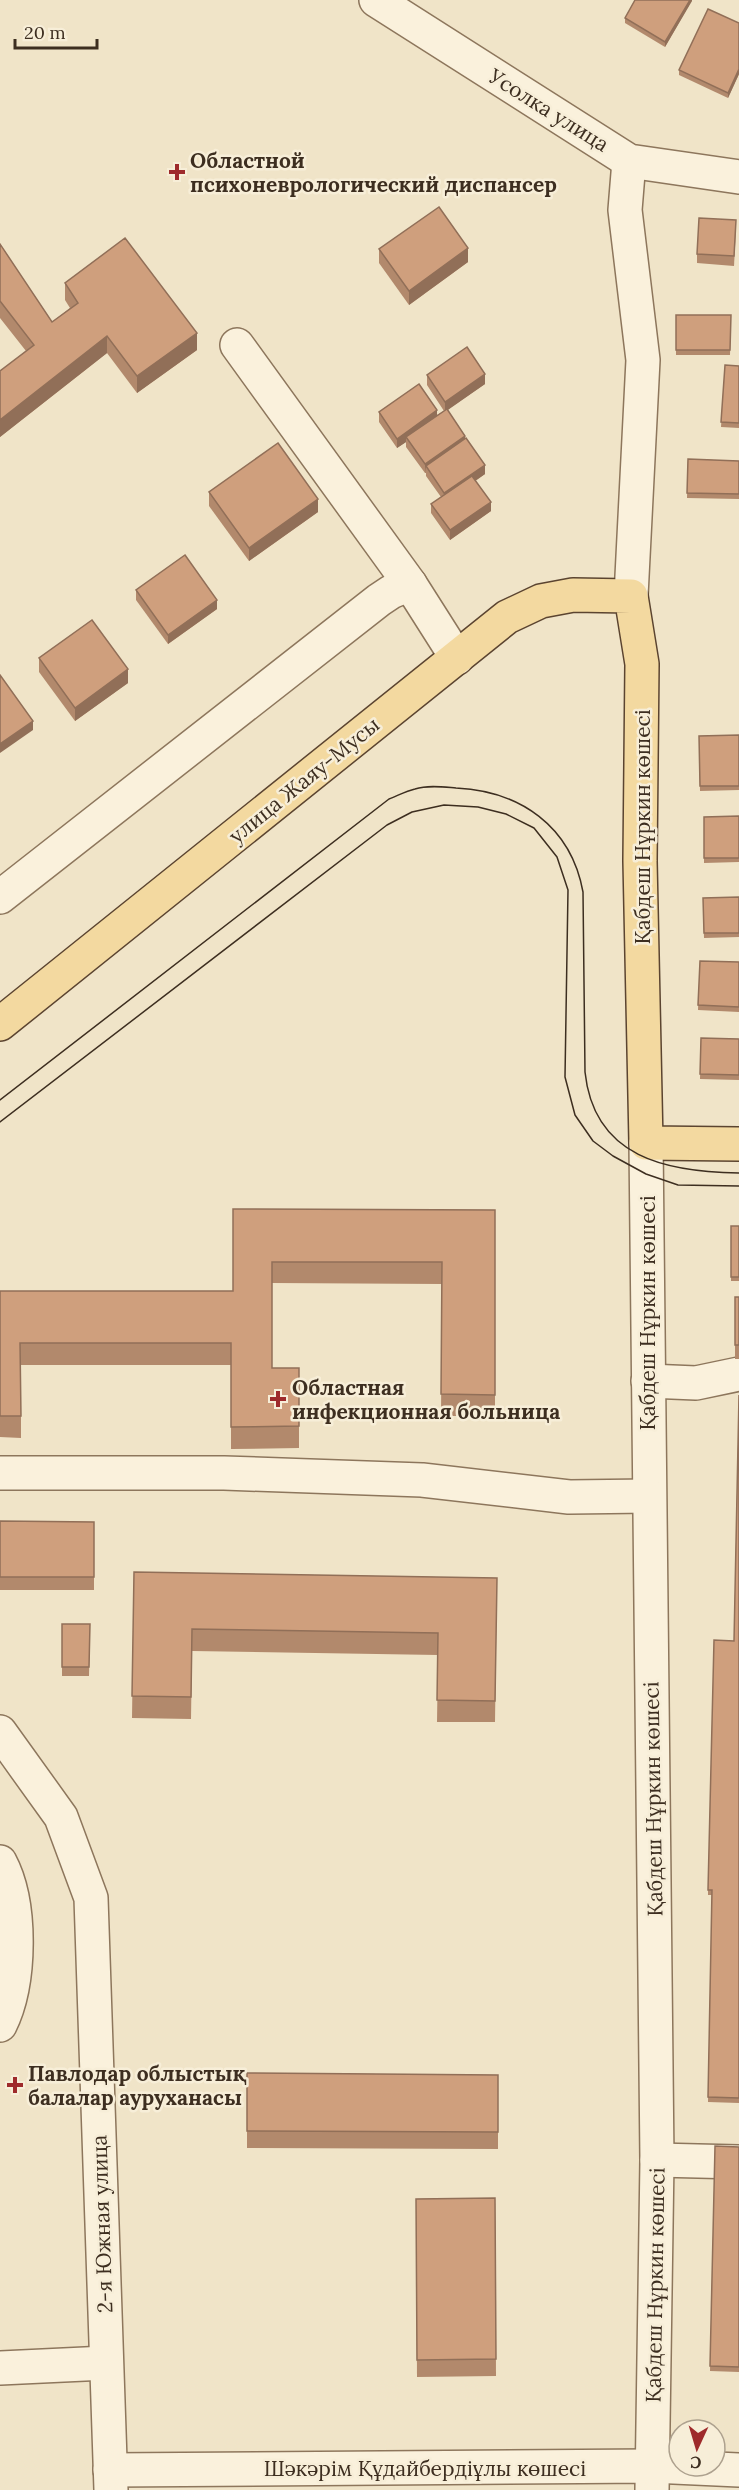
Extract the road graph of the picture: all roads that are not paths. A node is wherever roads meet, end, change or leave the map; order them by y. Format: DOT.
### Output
graph roads {
  1 [pos="375,0"];
  2 [pos="629,161"];
  3 [pos="739,177"];
  4 [pos="237,345"];
  5 [pos="410,584"];
  6 [pos="631,596"];
  7 [pos="457,658"];
  8 [pos="0,897"];
  9 [pos="2,1017"];
  10 [pos="645,1143"];
  11 [pos="739,1144"];
  12 [pos="739,1374"];
  13 [pos="648,1381"];
  14 [pos="0,1473"];
  15 [pos="649,1496"];
  16 [pos="0,1732"];
  17 [pos="0,1862"];
  18 [pos="0,2025"];
  19 [pos="657,2160"];
  20 [pos="739,2162"];
  21 [pos="106,2363"];
  22 [pos="0,2368"];
  23 [pos="739,2470"];
  24 [pos="652,2478"];
  25 [pos="111,2480"];
  1 -- 2 [label="street, Усолка улица"];
  2 -- 3 [label="street, Усолка улица"];
  2 -- 6 [label="street, Қабдеш Нұркин көшесі"];
  4 -- 5 [label="street"];
  5 -- 7 [label="street"];
  5 -- 8 [label="street"];
  6 -- 7 [label="main road, улица Жаяу-Мусы"];
  6 -- 10 [label="main road, Қабдеш Нұркин көшесі"];
  7 -- 9 [label="main road, улица Жаяу-Мусы"];
  10 -- 11 [label="main road"];
  10 -- 13 [label="street, Қабдеш Нұркин көшесі"];
  12 -- 13 [label="street"];
  13 -- 15 [label="street, Қабдеш Нұркин көшесі"];
  14 -- 15 [label="street"];
  15 -- 19 [label="street, Қабдеш Нұркин көшесі"];
  16 -- 21 [label="street, 2-я Южная улица"];
  17 -- 18 [label="street"];
  19 -- 20 [label="street"];
  19 -- 24 [label="street, Қабдеш Нұркин көшесі"];
  21 -- 22 [label="street"];
  21 -- 25 [label="street, 2-я Южная улица"];
  23 -- 24 [label="street, Шәкәрім Құдайбердіұлы көшесі"];
  24 -- 25 [label="street, Шәкәрім Құдайбердіұлы көшесі"];
}
